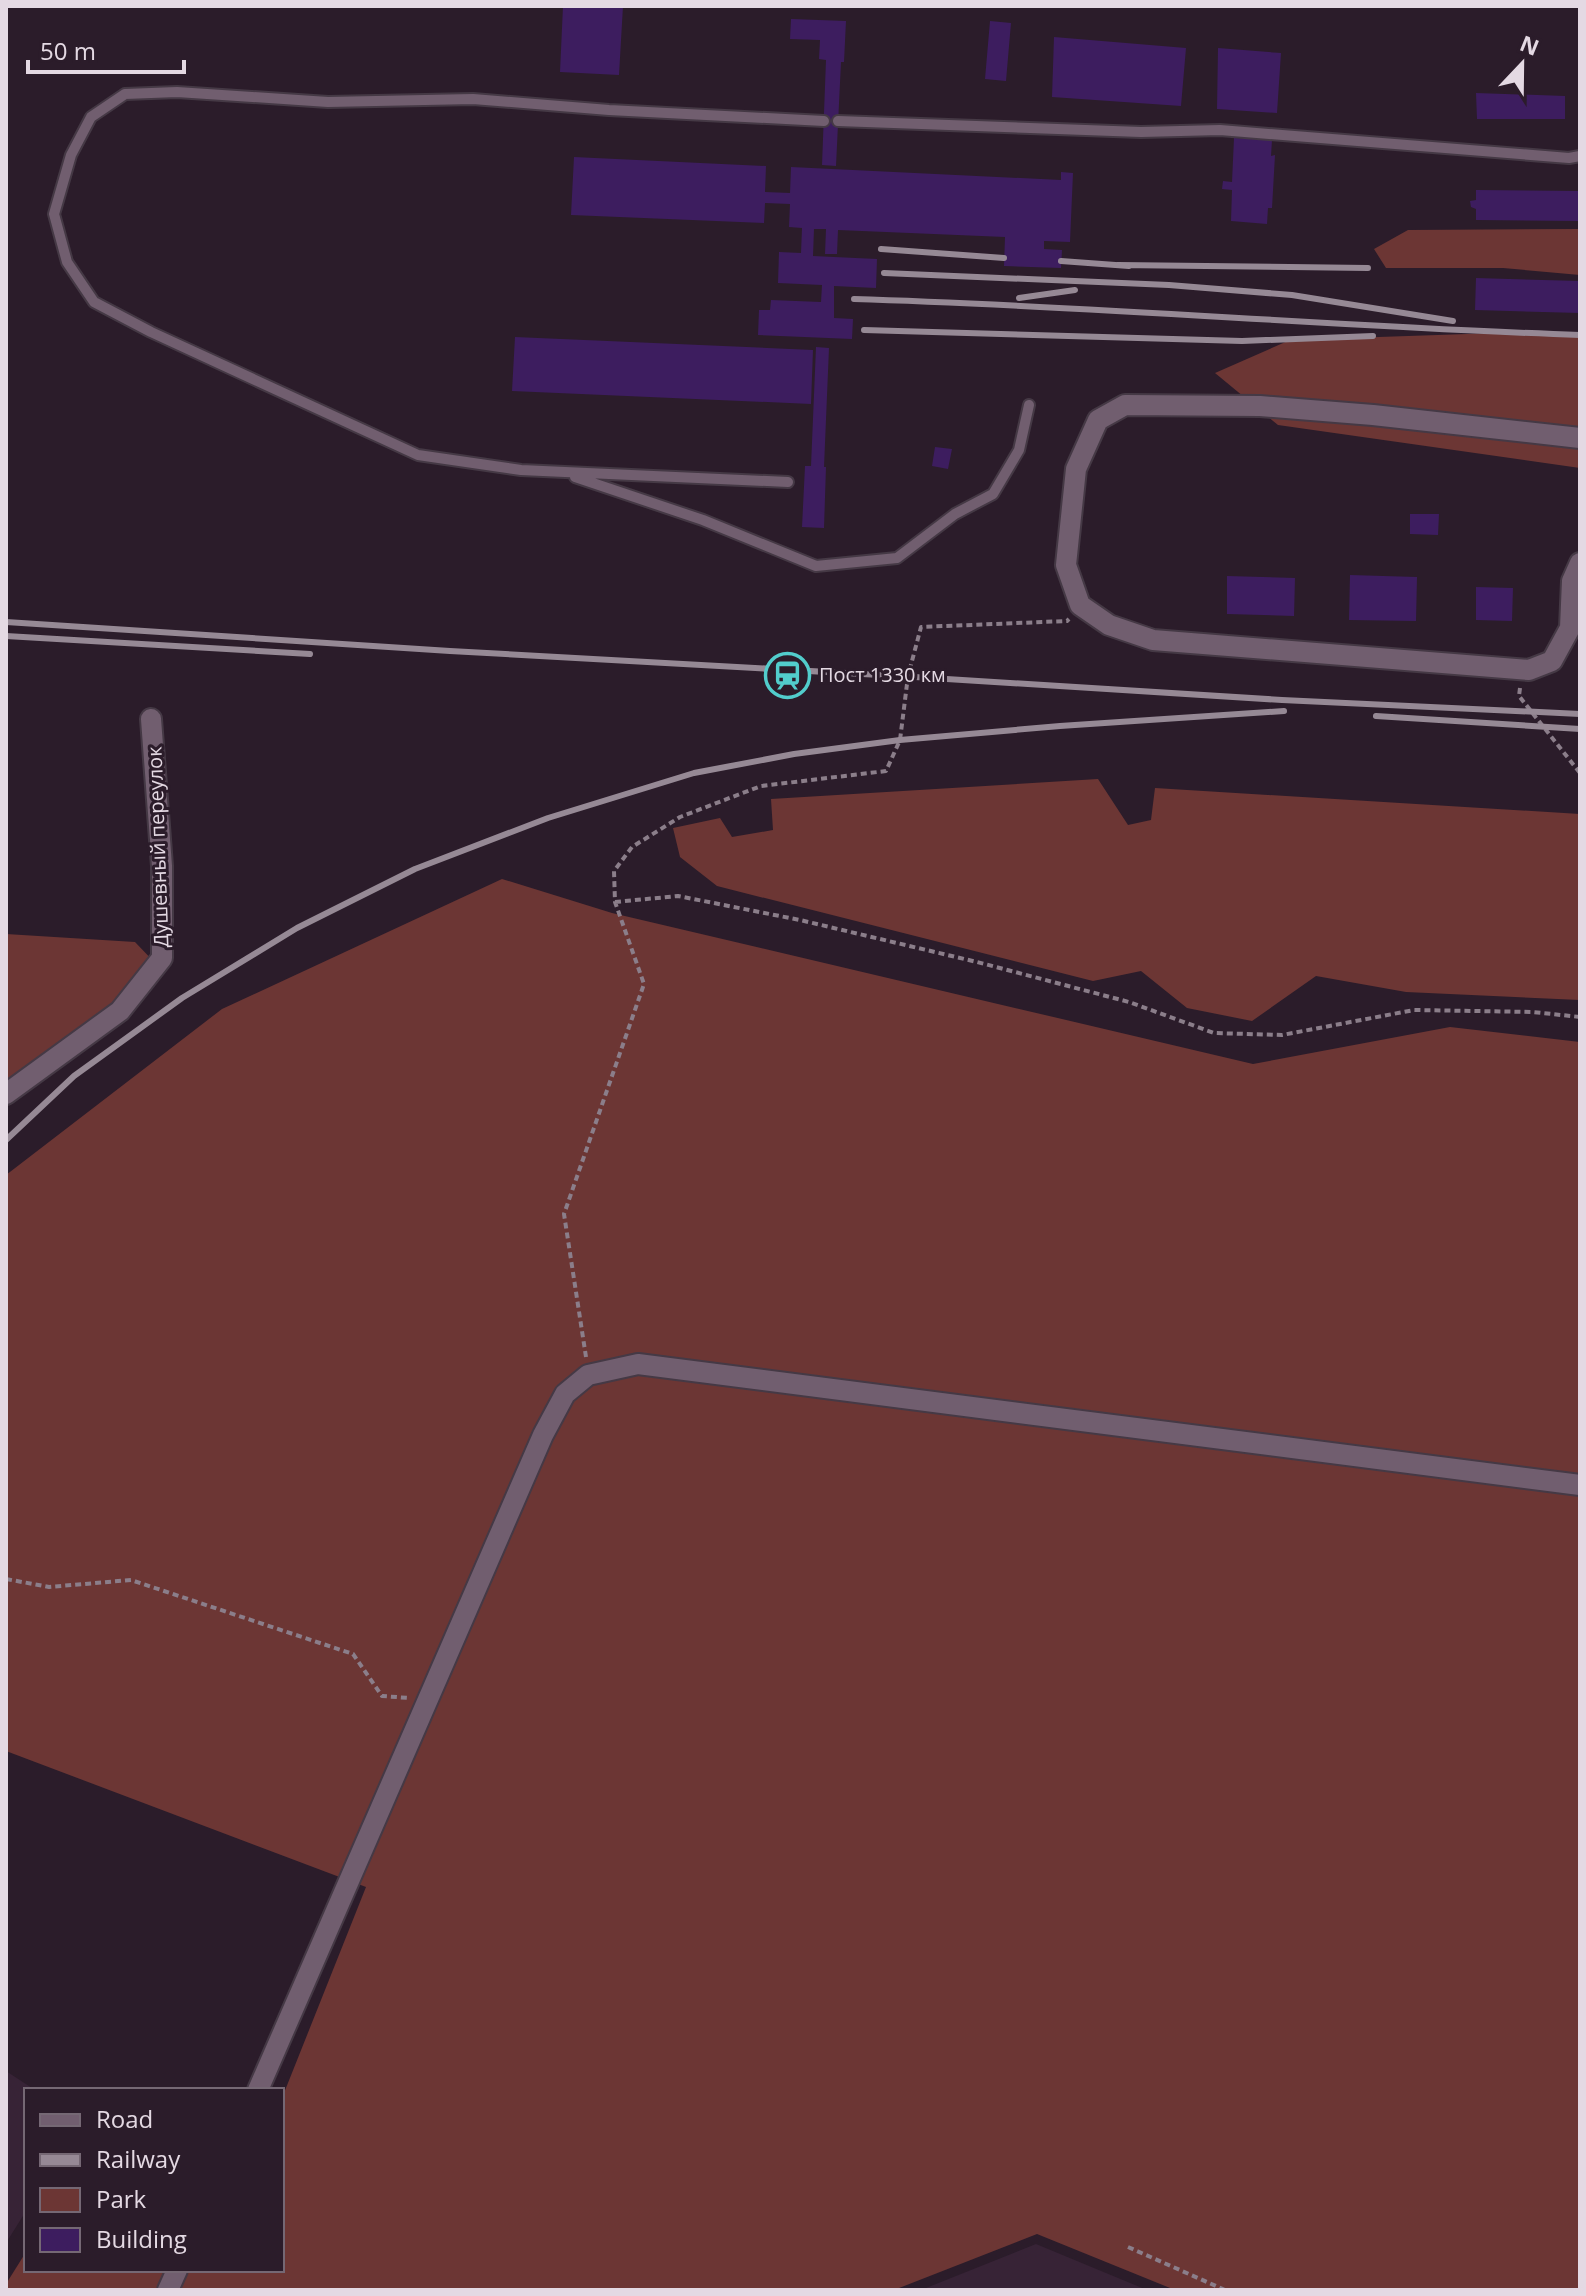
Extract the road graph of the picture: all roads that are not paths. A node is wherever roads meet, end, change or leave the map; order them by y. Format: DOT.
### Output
graph roads {
  1 [pos="824,121"];
  2 [pos="838,121"];
  3 [pos="1580,156"];
  4 [pos="1029,405"];
  5 [pos="1580,438"];
  6 [pos="562,472"];
  7 [pos="788,482"];
  8 [pos="1580,563"];
  9 [pos="151,719"];
  10 [pos="6,1094"];
  11 [pos="1580,1485"];
  12 [pos="259,2088"];
  1 -- 6 [label="lane"];
  2 -- 3 [label="lane"];
  4 -- 6 [label="lane"];
  5 -- 8 [label="street"];
  6 -- 7 [label="lane"];
  9 -- 10 [label="street, Душевный переулок"];
  11 -- 12 [label="street"];
}
